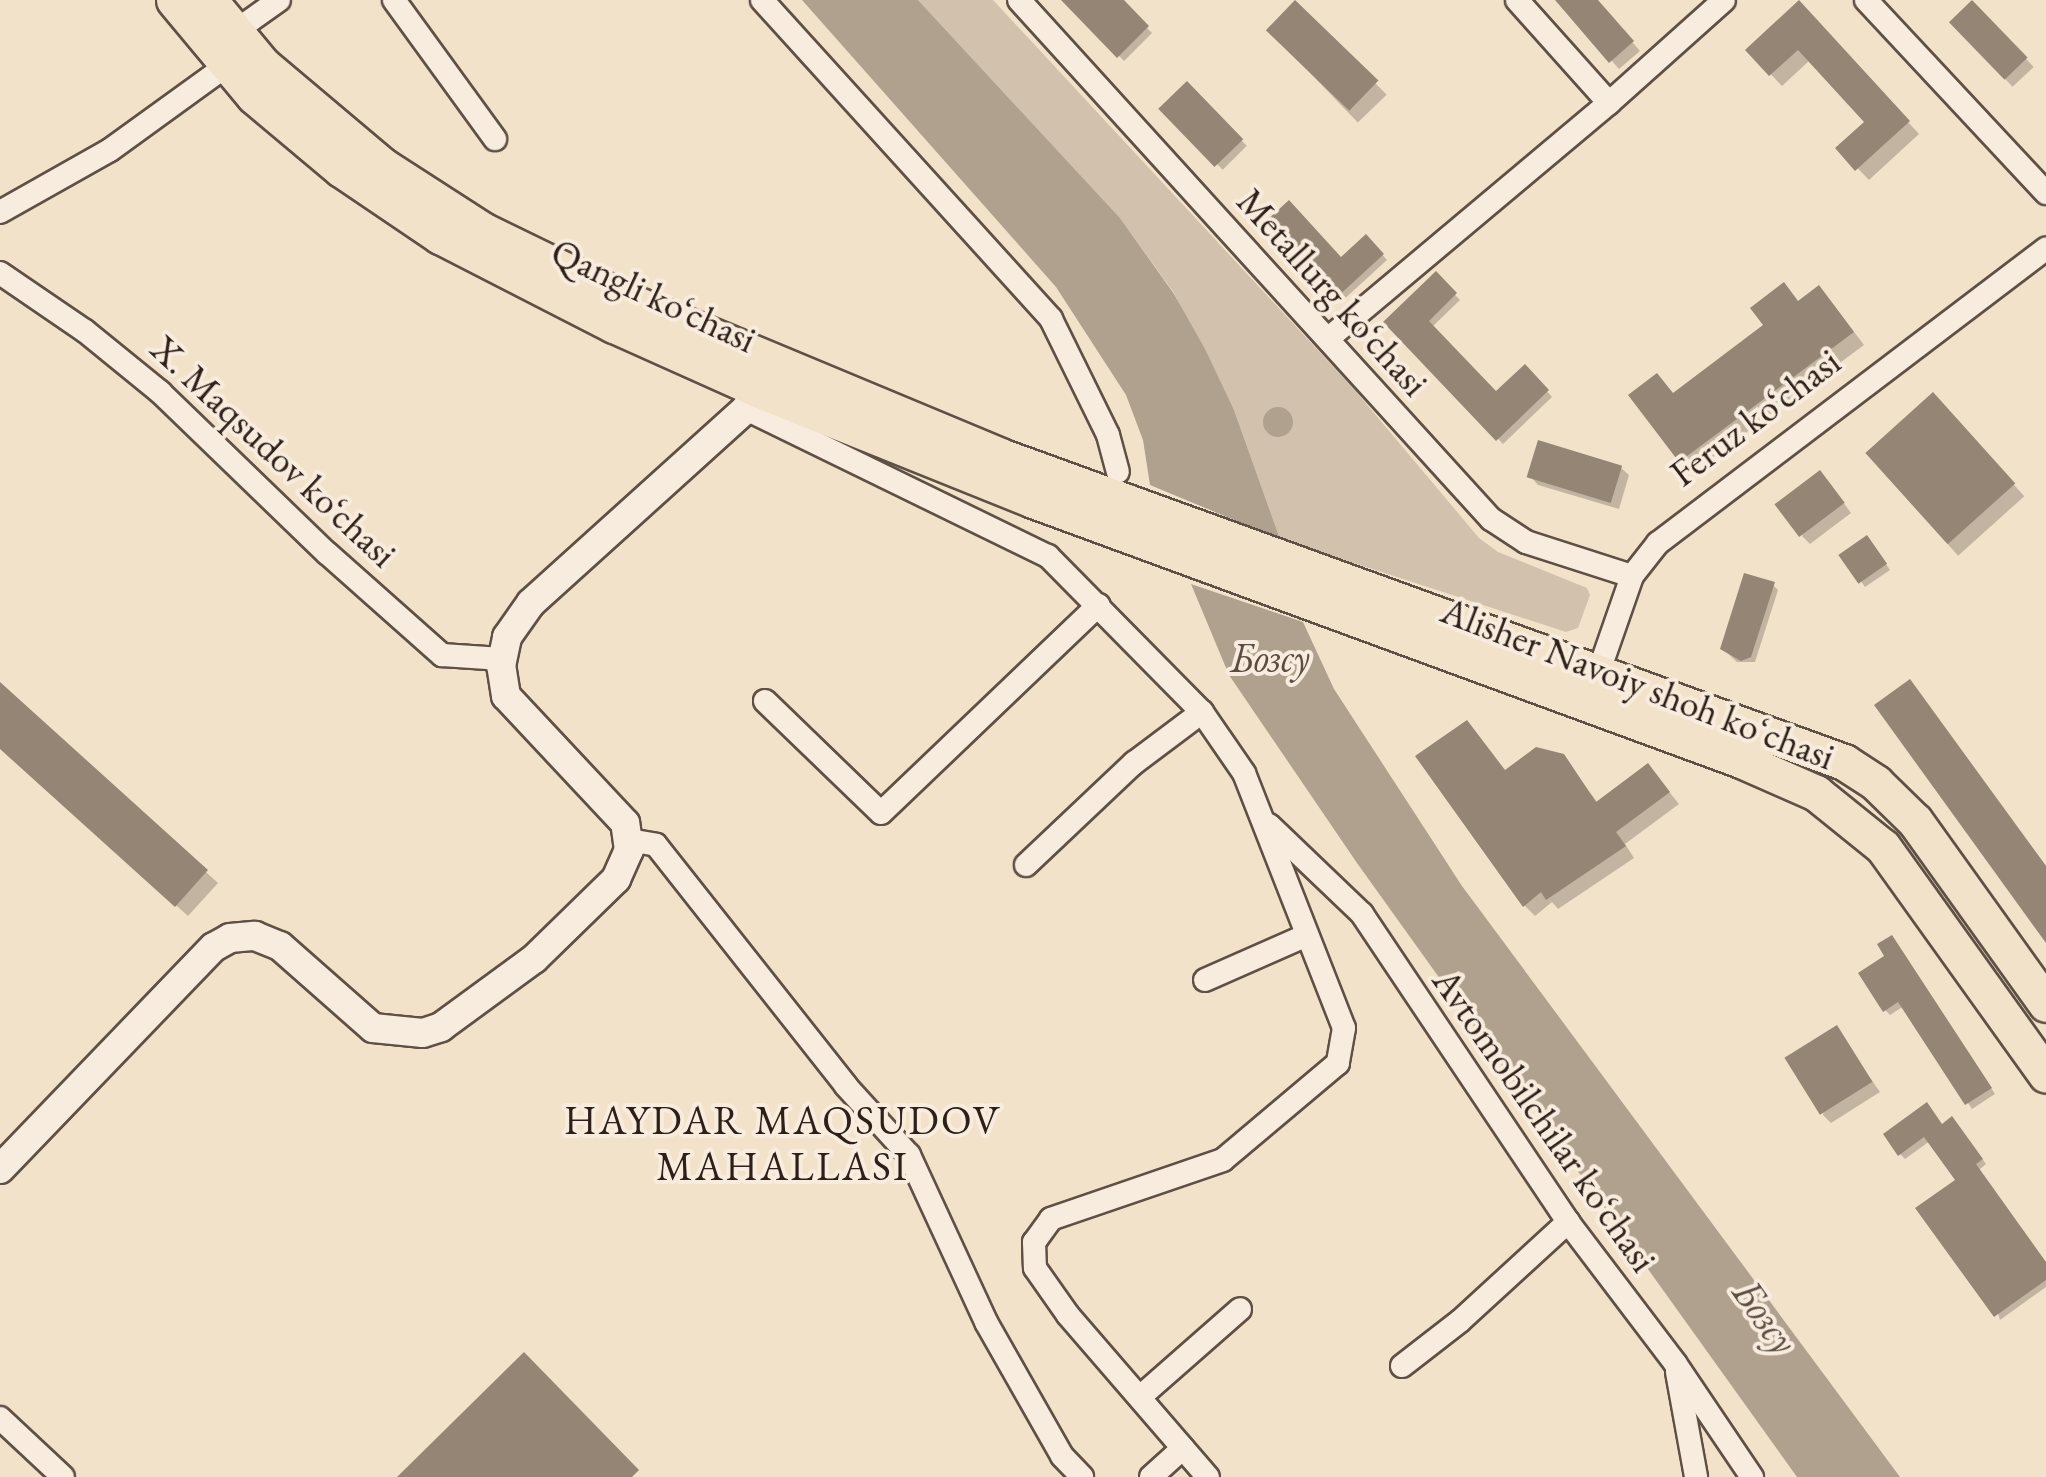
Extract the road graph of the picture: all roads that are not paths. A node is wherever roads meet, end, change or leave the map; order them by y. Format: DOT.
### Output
graph roads {
  1 [pos="174,0"];
  2 [pos="209,0"];
  3 [pos="279,0"];
  4 [pos="394,0"];
  5 [pos="762,0"];
  6 [pos="1019,0"];
  7 [pos="1517,0"];
  8 [pos="1724,0"];
  9 [pos="1866,0"];
  10 [pos="234,32"];
  11 [pos="226,66"];
  12 [pos="1608,104"];
  13 [pos="495,139"];
  14 [pos="2046,193"];
  15 [pos="1,208"];
  16 [pos="2046,249"];
  17 [pos="0,273"];
  18 [pos="1330,337"];
  19 [pos="757,387"];
  20 [pos="1118,472"];
  21 [pos="1298,563"];
  22 [pos="1632,576"];
  23 [pos="1313,604"];
  24 [pos="1098,605"];
  25 [pos="502,659"];
  26 [pos="1598,671"];
  27 [pos="765,701"];
  28 [pos="1586,706"];
  29 [pos="1202,712"];
  30 [pos="1262,819"];
  31 [pos="630,840"];
  32 [pos="1026,865"];
  33 [pos="1307,934"];
  34 [pos="1205,980"];
  35 [pos="2046,1004"];
  36 [pos="2046,1076"];
  37 [pos="0,1168"];
  38 [pos="1568,1222"];
  39 [pos="1240,1309"];
  40 [pos="1675,1363"];
  41 [pos="1402,1366"];
  42 [pos="1140,1397"];
  43 [pos="0,1418"];
  44 [pos="1183,1448"];
  45 [pos="64,1477"];
  46 [pos="1082,1477"];
  47 [pos="1150,1477"];
  48 [pos="1208,1477"];
  49 [pos="1696,1477"];
  50 [pos="1752,1477"];
  1 -- 11 [label="main road, Qangli ko‘chasi"];
  2 -- 10 [label="main road, Qangli ko‘chasi"];
  3 -- 10 [label="street"];
  4 -- 13 [label="street"];
  5 -- 20 [label="street"];
  6 -- 18 [label="street, Metallurg ko‘chasi"];
  7 -- 12 [label="street"];
  8 -- 12 [label="street"];
  9 -- 14 [label="street"];
  10 -- 19 [label="main road, Qangli ko‘chasi"];
  11 -- 15 [label="street"];
  11 -- 19 [label="main road, Qangli ko‘chasi"];
  12 -- 18 [label="street"];
  16 -- 22 [label="street, Feruz ko‘chasi"];
  17 -- 25 [label="street, X. Maqsudov ko‘chasi"];
  18 -- 22 [label="street, Metallurg ko‘chasi"];
  19 -- 21 [label="main road, Qangli ko‘chasi"];
  19 -- 23 [label="main road, Qangli ko‘chasi"];
  19 -- 24 [label="street, Qangli ko‘chasi"];
  19 -- 25 [label="street"];
  21 -- 26 [label="main road, Alisher Navoiy shoh koʻchasi"];
  22 -- 26 [label="street, Feruz ko‘chasi"];
  23 -- 28 [label="main road, Alisher Navoiy shoh koʻchasi"];
  24 -- 27 [label="street"];
  24 -- 29 [label="street, Qangli ko‘chasi"];
  25 -- 31 [label="street"];
  26 -- 28 [label="main road, Feruz ko‘chasi"];
  26 -- 35 [label="main road, Alisher Navoiy shoh koʻchasi"];
  28 -- 36 [label="main road, Alisher Navoiy shoh koʻchasi"];
  29 -- 30 [label="street, Qangli ko‘chasi"];
  29 -- 32 [label="street"];
  30 -- 33 [label="street, Qangli ko‘chasi"];
  30 -- 38 [label="street, Avtomobilchilar ko‘chasi"];
  31 -- 37 [label="street"];
  31 -- 46 [label="street"];
  33 -- 34 [label="street"];
  33 -- 42 [label="street, Qangli ko‘chasi"];
  38 -- 40 [label="street, Avtomobilchilar ko‘chasi"];
  38 -- 41 [label="street"];
  39 -- 42 [label="street"];
  40 -- 49 [label="street"];
  40 -- 50 [label="street, Avtomobilchilar ko‘chasi"];
  42 -- 44 [label="street, Qangli ko‘chasi"];
  43 -- 45 [label="street"];
  44 -- 47 [label="street"];
  44 -- 48 [label="street, Qangli ko‘chasi"];
}
